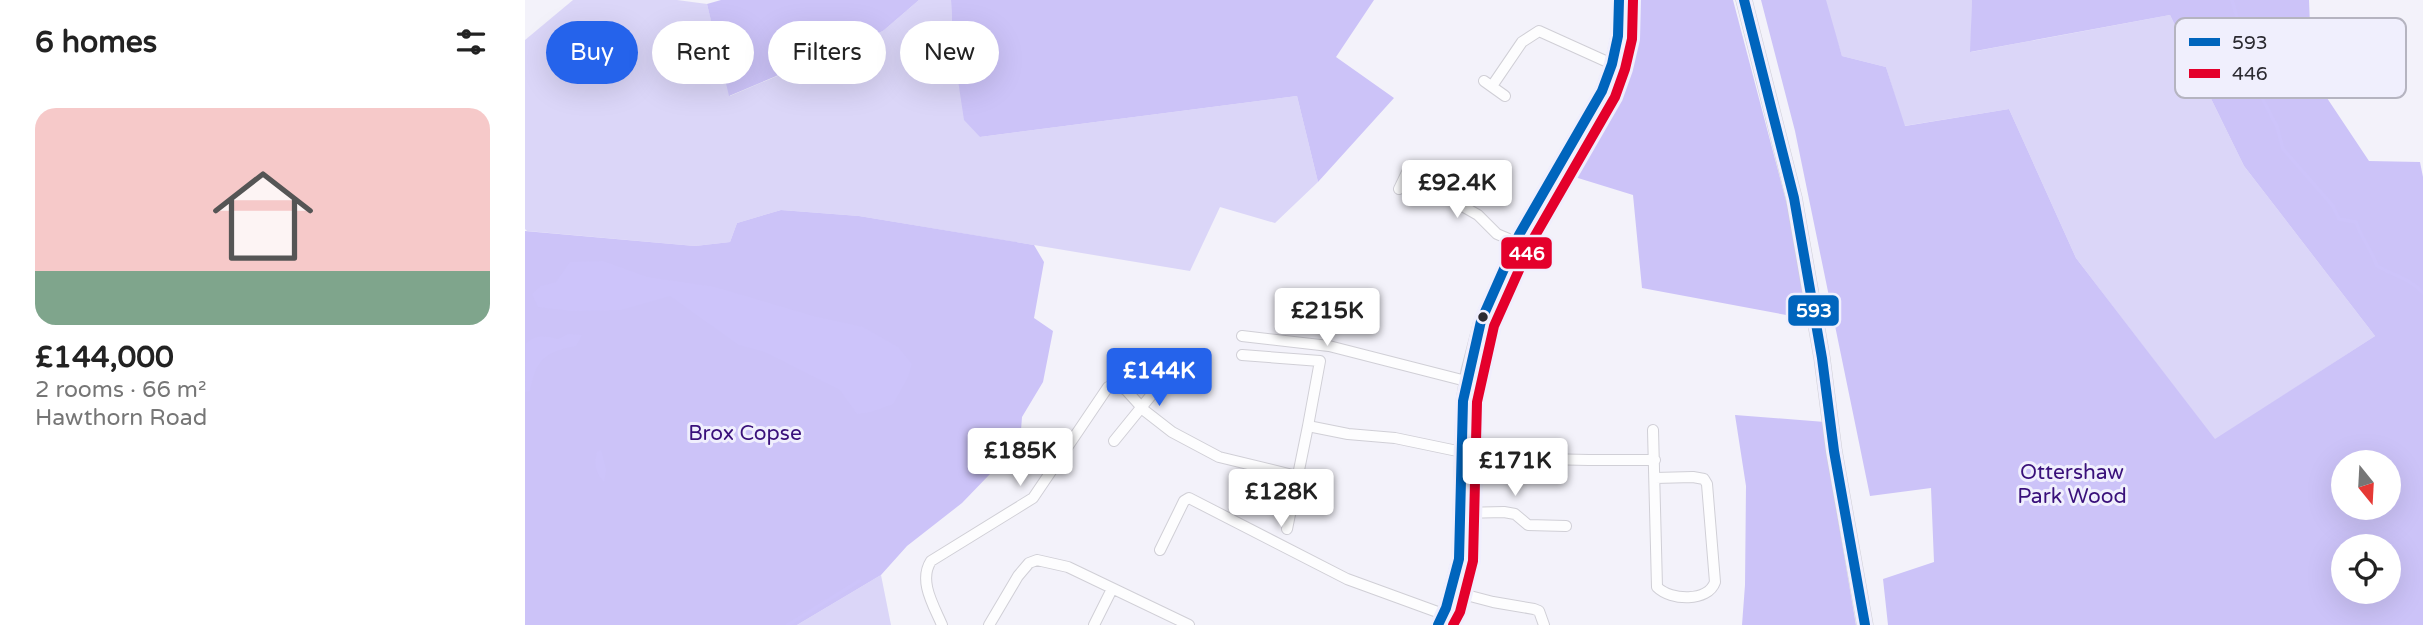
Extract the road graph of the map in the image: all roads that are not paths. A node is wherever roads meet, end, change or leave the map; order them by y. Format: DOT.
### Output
graph roads {
  1 [pos="1619,0"];
  2 [pos="1744,0"];
  3 [pos="1612,64"];
  4 [pos="1505,96"];
  5 [pos="1410,166"];
  6 [pos="1404,179"];
  7 [pos="1399,189"];
  8 [pos="1516,242"];
  9 [pos="1242,336"];
  10 [pos="1242,355"];
  11 [pos="1189,358"];
  12 [pos="1466,382"];
  13 [pos="1141,407"];
  14 [pos="1308,426"];
  15 [pos="1653,430"];
  16 [pos="1114,441"];
  17 [pos="1462,449"];
  18 [pos="1655,460"];
  19 [pos="1297,476"];
  20 [pos="1655,478"];
  21 [pos="1461,513"];
  22 [pos="1566,526"];
  23 [pos="1287,529"];
  24 [pos="1160,550"];
  25 [pos="1112,589"];
  26 [pos="1451,591"];
  27 [pos="1440,620"];
  28 [pos="942,625"];
  29 [pos="989,625"];
  30 [pos="1094,625"];
  31 [pos="1189,625"];
  32 [pos="1544,625"];
  33 [pos="1865,625"];
  1 -- 3 [label="street"];
  2 -- 33 [label="main road"];
  3 -- 4 [label="street"];
  3 -- 8 [label="street"];
  5 -- 6 [label="street"];
  6 -- 7 [label="street"];
  6 -- 8 [label="street"];
  8 -- 12 [label="street"];
  9 -- 12 [label="street"];
  10 -- 14 [label="street"];
  11 -- 13 [label="street"];
  12 -- 17 [label="street"];
  13 -- 16 [label="street"];
  13 -- 19 [label="street"];
  13 -- 28 [label="street"];
  14 -- 17 [label="street"];
  14 -- 19 [label="street"];
  15 -- 18 [label="street"];
  17 -- 18 [label="street"];
  17 -- 21 [label="street"];
  18 -- 20 [label="street"];
  19 -- 23 [label="street"];
  20 -- 20 [label="street"];
  21 -- 22 [label="street"];
  21 -- 26 [label="street"];
  24 -- 27 [label="street"];
  25 -- 29 [label="street"];
  25 -- 30 [label="street"];
  25 -- 31 [label="street"];
  26 -- 27 [label="street"];
  26 -- 32 [label="street"];
}
